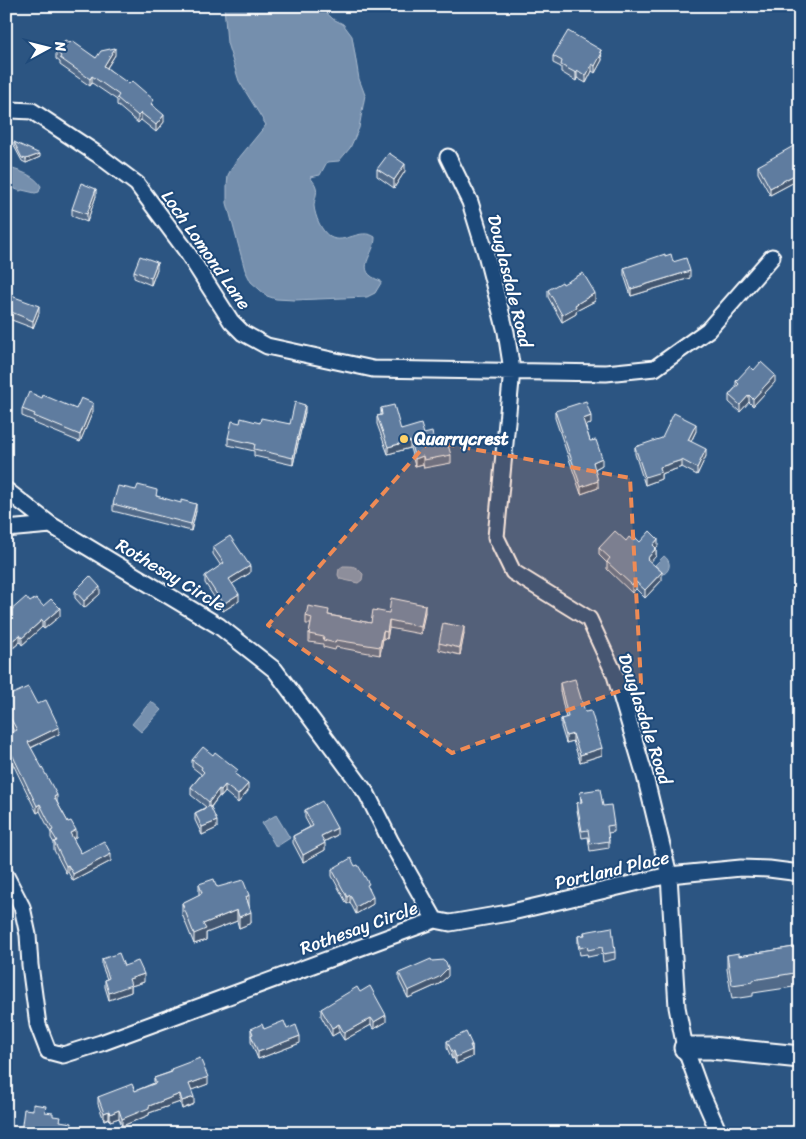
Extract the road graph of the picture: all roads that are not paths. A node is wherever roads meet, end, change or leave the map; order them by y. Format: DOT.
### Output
graph roads {
  1 [pos="11,110"];
  2 [pos="448,157"];
  3 [pos="772,257"];
  4 [pos="512,370"];
  5 [pos="6,490"];
  6 [pos="51,525"];
  7 [pos="6,529"];
  8 [pos="800,873"];
  9 [pos="669,875"];
  10 [pos="6,876"];
  11 [pos="435,920"];
  12 [pos="685,1048"];
  13 [pos="800,1057"];
  14 [pos="719,1133"];
  1 -- 4 [label="street, Loch Lomond Lane"];
  2 -- 4 [label="street, Douglasdale Road"];
  3 -- 4 [label="street, Loch Lomond Lane"];
  4 -- 9 [label="street, Douglasdale Road"];
  5 -- 6 [label="street, Rothesay Circle"];
  6 -- 7 [label="street"];
  6 -- 11 [label="street, Rothesay Circle"];
  8 -- 9 [label="street, Portland Place"];
  9 -- 11 [label="street, Portland Place"];
  9 -- 12 [label="street, Douglasdale Road"];
  10 -- 11 [label="street, Rothesay Circle"];
  12 -- 13 [label="highway"];
  12 -- 14 [label="street, Douglasdale Road"];
}
